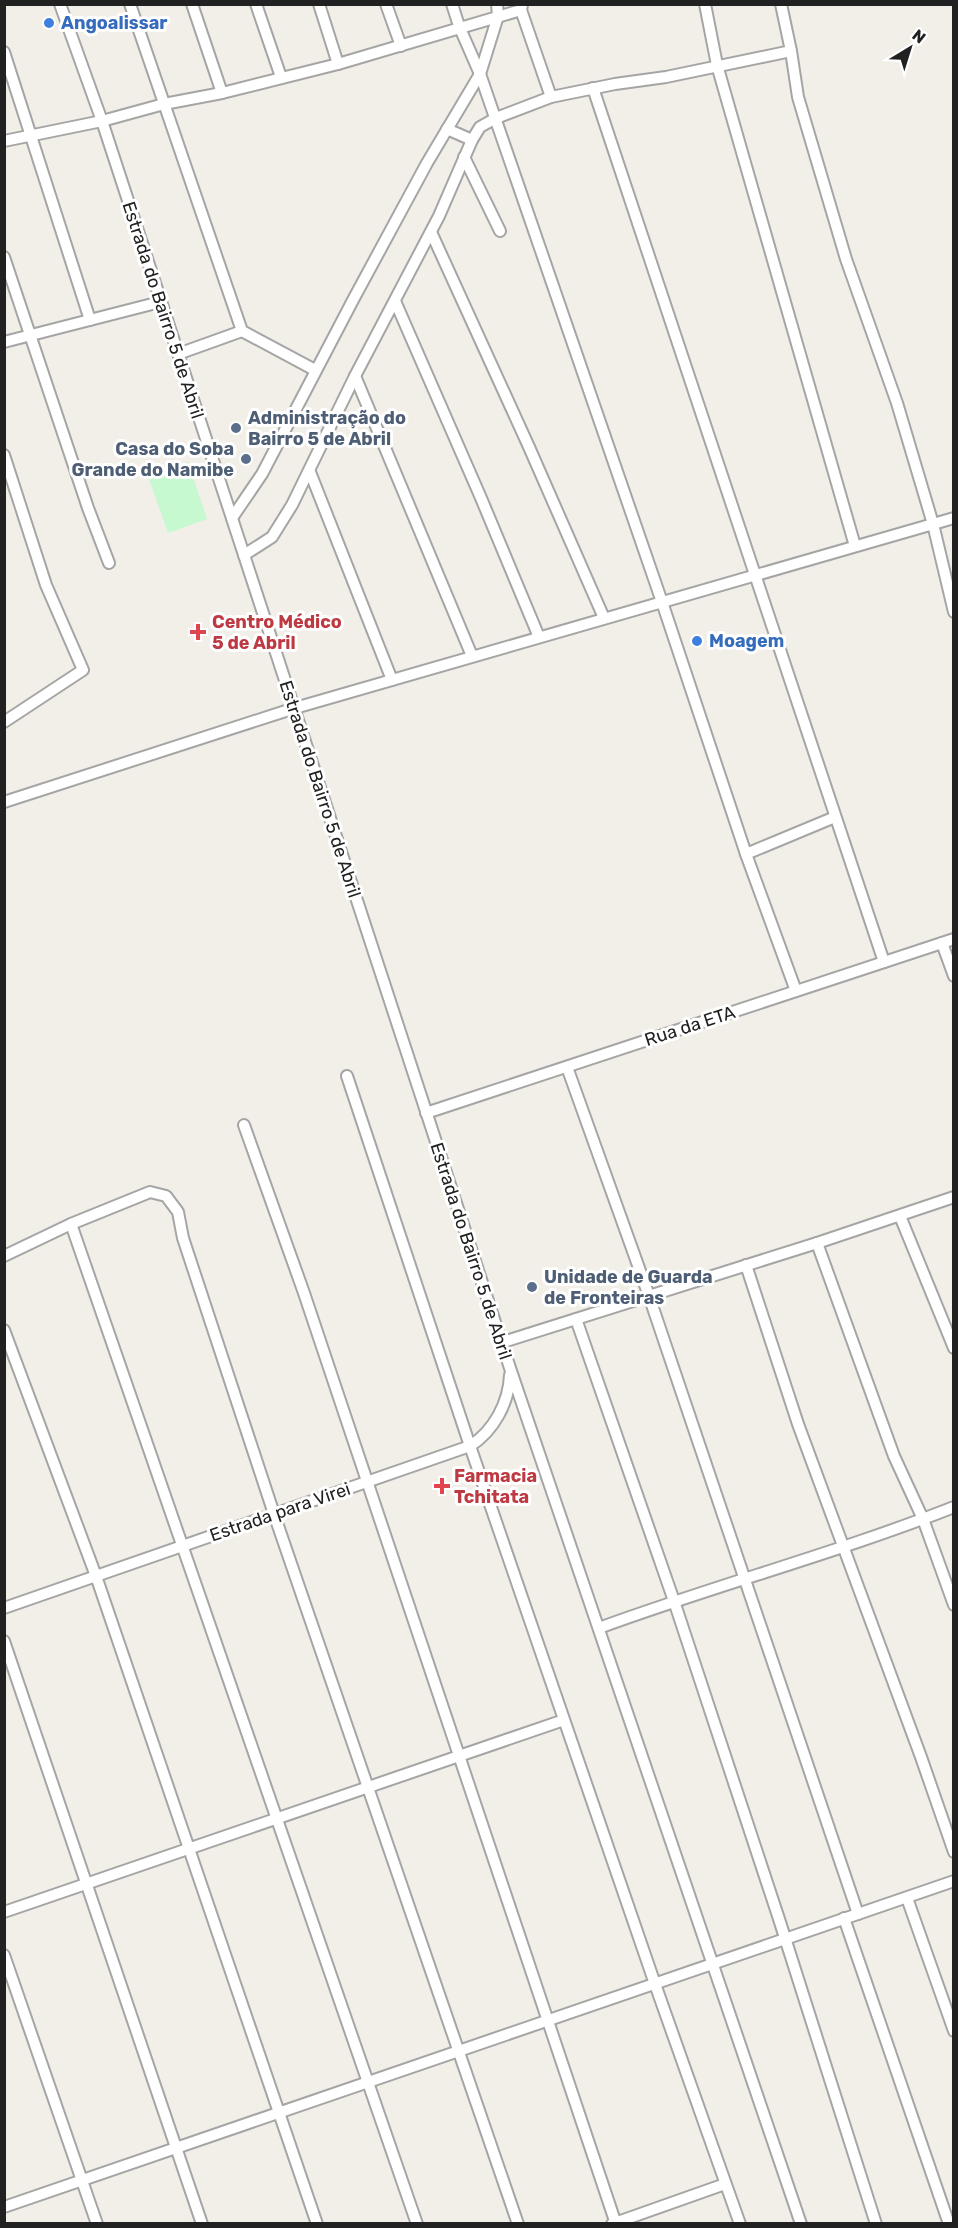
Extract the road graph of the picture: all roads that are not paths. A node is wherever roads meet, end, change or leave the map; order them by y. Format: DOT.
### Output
graph roads {
  1 [pos="60,4"];
  2 [pos="130,4"];
  3 [pos="192,4"];
  4 [pos="256,4"];
  5 [pos="319,4"];
  6 [pos="386,4"];
  7 [pos="452,4"];
  8 [pos="705,4"];
  9 [pos="781,4"];
  10 [pos="522,7"];
  11 [pos="498,10"];
  12 [pos="459,27"];
  13 [pos="400,46"];
  14 [pos="4,51"];
  15 [pos="791,51"];
  16 [pos="338,64"];
  17 [pos="717,65"];
  18 [pos="480,74"];
  19 [pos="281,78"];
  20 [pos="592,88"];
  21 [pos="222,93"];
  22 [pos="551,97"];
  23 [pos="164,104"];
  24 [pos="496,118"];
  25 [pos="102,121"];
  26 [pos="447,129"];
  27 [pos="33,135"];
  28 [pos="472,140"];
  29 [pos="4,141"];
  30 [pos="464,157"];
  31 [pos="500,231"];
  32 [pos="431,232"];
  33 [pos="4,257"];
  34 [pos="395,301"];
  35 [pos="160,302"];
  36 [pos="90,320"];
  37 [pos="242,332"];
  38 [pos="31,336"];
  39 [pos="4,342"];
  40 [pos="178,354"];
  41 [pos="315,370"];
  42 [pos="355,376"];
  43 [pos="4,455"];
  44 [pos="310,472"];
  45 [pos="232,518"];
  46 [pos="954,518"];
  47 [pos="933,524"];
  48 [pos="855,546"];
  49 [pos="244,555"];
  50 [pos="109,563"];
  51 [pos="755,575"];
  52 [pos="662,602"];
  53 [pos="954,612"];
  54 [pos="604,618"];
  55 [pos="539,637"];
  56 [pos="472,656"];
  57 [pos="392,680"];
  58 [pos="295,708"];
  59 [pos="4,722"];
  60 [pos="4,802"];
  61 [pos="835,817"];
  62 [pos="746,854"];
  63 [pos="954,939"];
  64 [pos="942,943"];
  65 [pos="884,962"];
  66 [pos="954,976"];
  67 [pos="796,991"];
  68 [pos="567,1067"];
  69 [pos="347,1076"];
  70 [pos="426,1113"];
  71 [pos="244,1125"];
  72 [pos="954,1197"];
  73 [pos="900,1216"];
  74 [pos="71,1224"];
  75 [pos="817,1243"];
  76 [pos="4,1256"];
  77 [pos="746,1265"];
  78 [pos="649,1296"];
  79 [pos="576,1319"];
  80 [pos="4,1330"];
  81 [pos="503,1342"];
  82 [pos="954,1348"];
  83 [pos="510,1368"];
  84 [pos="470,1446"];
  85 [pos="368,1482"];
  86 [pos="954,1507"];
  87 [pos="274,1514"];
  88 [pos="923,1519"];
  89 [pos="184,1545"];
  90 [pos="843,1546"];
  91 [pos="96,1576"];
  92 [pos="745,1580"];
  93 [pos="674,1601"];
  94 [pos="954,1605"];
  95 [pos="4,1608"];
  96 [pos="599,1628"];
  97 [pos="4,1641"];
  98 [pos="564,1720"];
  99 [pos="459,1755"];
  100 [pos="368,1787"];
  101 [pos="277,1818"];
  102 [pos="189,1849"];
  103 [pos="954,1852"];
  104 [pos="954,1881"];
  105 [pos="87,1884"];
  106 [pos="907,1898"];
  107 [pos="4,1912"];
  108 [pos="858,1914"];
  109 [pos="844,1918"];
  110 [pos="786,1939"];
  111 [pos="4,1955"];
  112 [pos="713,1964"];
  113 [pos="655,1984"];
  114 [pos="548,2020"];
  115 [pos="954,2031"];
  116 [pos="459,2051"];
  117 [pos="368,2082"];
  118 [pos="279,2112"];
  119 [pos="177,2148"];
  120 [pos="82,2180"];
  121 [pos="725,2184"];
  122 [pos="4,2207"];
  123 [pos="97,2223"];
  124 [pos="202,2223"];
  125 [pos="317,2223"];
  126 [pos="417,2223"];
  127 [pos="518,2223"];
  128 [pos="615,2223"];
  129 [pos="740,2223"];
  130 [pos="801,2223"];
  131 [pos="876,2223"];
  132 [pos="949,2223"];
  1 -- 25 [label="street, Estrada do Bairro 5 de Abril"];
  2 -- 23 [label="street"];
  3 -- 21 [label="street"];
  4 -- 19 [label="street"];
  5 -- 16 [label="street"];
  6 -- 13 [label="street"];
  7 -- 12 [label="street"];
  8 -- 17 [label="street"];
  9 -- 15 [label="street"];
  10 -- 11 [label="street"];
  10 -- 22 [label="street"];
  11 -- 12 [label="street"];
  11 -- 18 [label="street"];
  12 -- 13 [label="street"];
  12 -- 18 [label="street"];
  13 -- 16 [label="street"];
  14 -- 27 [label="street"];
  15 -- 17 [label="street"];
  15 -- 47 [label="street"];
  16 -- 19 [label="street"];
  17 -- 20 [label="street"];
  17 -- 48 [label="street"];
  18 -- 24 [label="street"];
  18 -- 26 [label="street"];
  19 -- 21 [label="street"];
  20 -- 22 [label="street"];
  20 -- 51 [label="street"];
  21 -- 23 [label="street"];
  22 -- 24 [label="street"];
  23 -- 25 [label="street"];
  23 -- 37 [label="street"];
  24 -- 28 [label="street"];
  24 -- 52 [label="street"];
  25 -- 27 [label="street"];
  25 -- 35 [label="street, Estrada do Bairro 5 de Abril"];
  26 -- 28 [label="street"];
  26 -- 41 [label="street"];
  27 -- 29 [label="street"];
  27 -- 36 [label="street"];
  28 -- 30 [label="street"];
  30 -- 31 [label="street"];
  30 -- 32 [label="street"];
  32 -- 34 [label="street"];
  32 -- 54 [label="street"];
  33 -- 38 [label="street"];
  34 -- 42 [label="street"];
  34 -- 55 [label="street"];
  35 -- 36 [label="street"];
  35 -- 40 [label="street, Estrada do Bairro 5 de Abril"];
  36 -- 38 [label="street"];
  37 -- 40 [label="street"];
  37 -- 41 [label="street"];
  38 -- 39 [label="street"];
  38 -- 50 [label="street"];
  40 -- 45 [label="street, Estrada do Bairro 5 de Abril"];
  41 -- 45 [label="street"];
  42 -- 44 [label="street"];
  42 -- 56 [label="street"];
  43 -- 59 [label="street"];
  44 -- 49 [label="street"];
  44 -- 57 [label="street"];
  45 -- 49 [label="street, Estrada do Bairro 5 de Abril"];
  46 -- 47 [label="street"];
  47 -- 48 [label="street"];
  47 -- 53 [label="street"];
  48 -- 51 [label="street"];
  49 -- 58 [label="street, Estrada do Bairro 5 de Abril"];
  51 -- 52 [label="street"];
  51 -- 61 [label="street"];
  52 -- 54 [label="street"];
  52 -- 62 [label="street"];
  54 -- 55 [label="street"];
  55 -- 56 [label="street"];
  56 -- 57 [label="street"];
  57 -- 58 [label="street"];
  58 -- 60 [label="street"];
  58 -- 70 [label="street, Estrada do Bairro 5 de Abril"];
  61 -- 62 [label="street"];
  61 -- 65 [label="street"];
  62 -- 67 [label="street"];
  63 -- 64 [label="street, Rua da ETA"];
  64 -- 65 [label="street, Rua da ETA"];
  64 -- 66 [label="street"];
  65 -- 67 [label="street, Rua da ETA"];
  67 -- 68 [label="street, Rua da ETA"];
  68 -- 70 [label="street, Rua da ETA"];
  68 -- 78 [label="street"];
  69 -- 84 [label="street"];
  70 -- 81 [label="street, Estrada do Bairro 5 de Abril"];
  71 -- 85 [label="street"];
  72 -- 73 [label="street"];
  73 -- 75 [label="street"];
  73 -- 82 [label="street"];
  74 -- 76 [label="street"];
  74 -- 87 [label="street"];
  74 -- 89 [label="street"];
  75 -- 77 [label="street"];
  75 -- 88 [label="street"];
  77 -- 78 [label="street"];
  77 -- 90 [label="street"];
  78 -- 79 [label="street"];
  78 -- 92 [label="street"];
  79 -- 81 [label="street"];
  79 -- 93 [label="street"];
  80 -- 91 [label="street"];
  81 -- 83 [label="street, Estrada do Bairro 5 de Abril"];
  83 -- 84 [label="street, Estrada para Virei"];
  83 -- 96 [label="street, Estrada do Bairro 5 de Abril"];
  84 -- 85 [label="street, Estrada para Virei"];
  84 -- 98 [label="street"];
  85 -- 87 [label="street, Estrada para Virei"];
  85 -- 99 [label="street"];
  86 -- 88 [label="street"];
  87 -- 89 [label="street, Estrada para Virei"];
  87 -- 100 [label="street"];
  88 -- 90 [label="street"];
  88 -- 94 [label="street"];
  89 -- 91 [label="street, Estrada para Virei"];
  89 -- 101 [label="street"];
  90 -- 92 [label="street"];
  90 -- 103 [label="street"];
  91 -- 95 [label="street, Estrada para Virei"];
  91 -- 102 [label="street"];
  92 -- 93 [label="street"];
  92 -- 108 [label="street"];
  93 -- 96 [label="street"];
  93 -- 110 [label="street"];
  96 -- 112 [label="street, Estrada do Bairro 5 de Abril"];
  97 -- 105 [label="street"];
  98 -- 99 [label="street"];
  98 -- 113 [label="street"];
  99 -- 100 [label="street"];
  99 -- 114 [label="street"];
  100 -- 101 [label="street"];
  100 -- 116 [label="street"];
  101 -- 102 [label="street"];
  101 -- 117 [label="street"];
  102 -- 105 [label="street"];
  102 -- 118 [label="street"];
  104 -- 106 [label="street"];
  105 -- 107 [label="street"];
  105 -- 119 [label="street"];
  106 -- 108 [label="street"];
  106 -- 115 [label="street"];
  108 -- 109 [label="street"];
  109 -- 110 [label="street"];
  109 -- 132 [label="street"];
  110 -- 112 [label="street"];
  110 -- 131 [label="street"];
  111 -- 120 [label="street"];
  112 -- 113 [label="street"];
  112 -- 130 [label="street, Estrada do Bairro 5 de Abril"];
  113 -- 114 [label="street"];
  113 -- 121 [label="street"];
  114 -- 116 [label="street"];
  114 -- 128 [label="street"];
  116 -- 117 [label="street"];
  116 -- 127 [label="street"];
  117 -- 118 [label="street"];
  117 -- 126 [label="street"];
  118 -- 119 [label="street"];
  118 -- 125 [label="street"];
  119 -- 120 [label="street"];
  119 -- 124 [label="street"];
  120 -- 122 [label="street"];
  120 -- 123 [label="street"];
  121 -- 128 [label="street"];
  121 -- 129 [label="street"];
}
